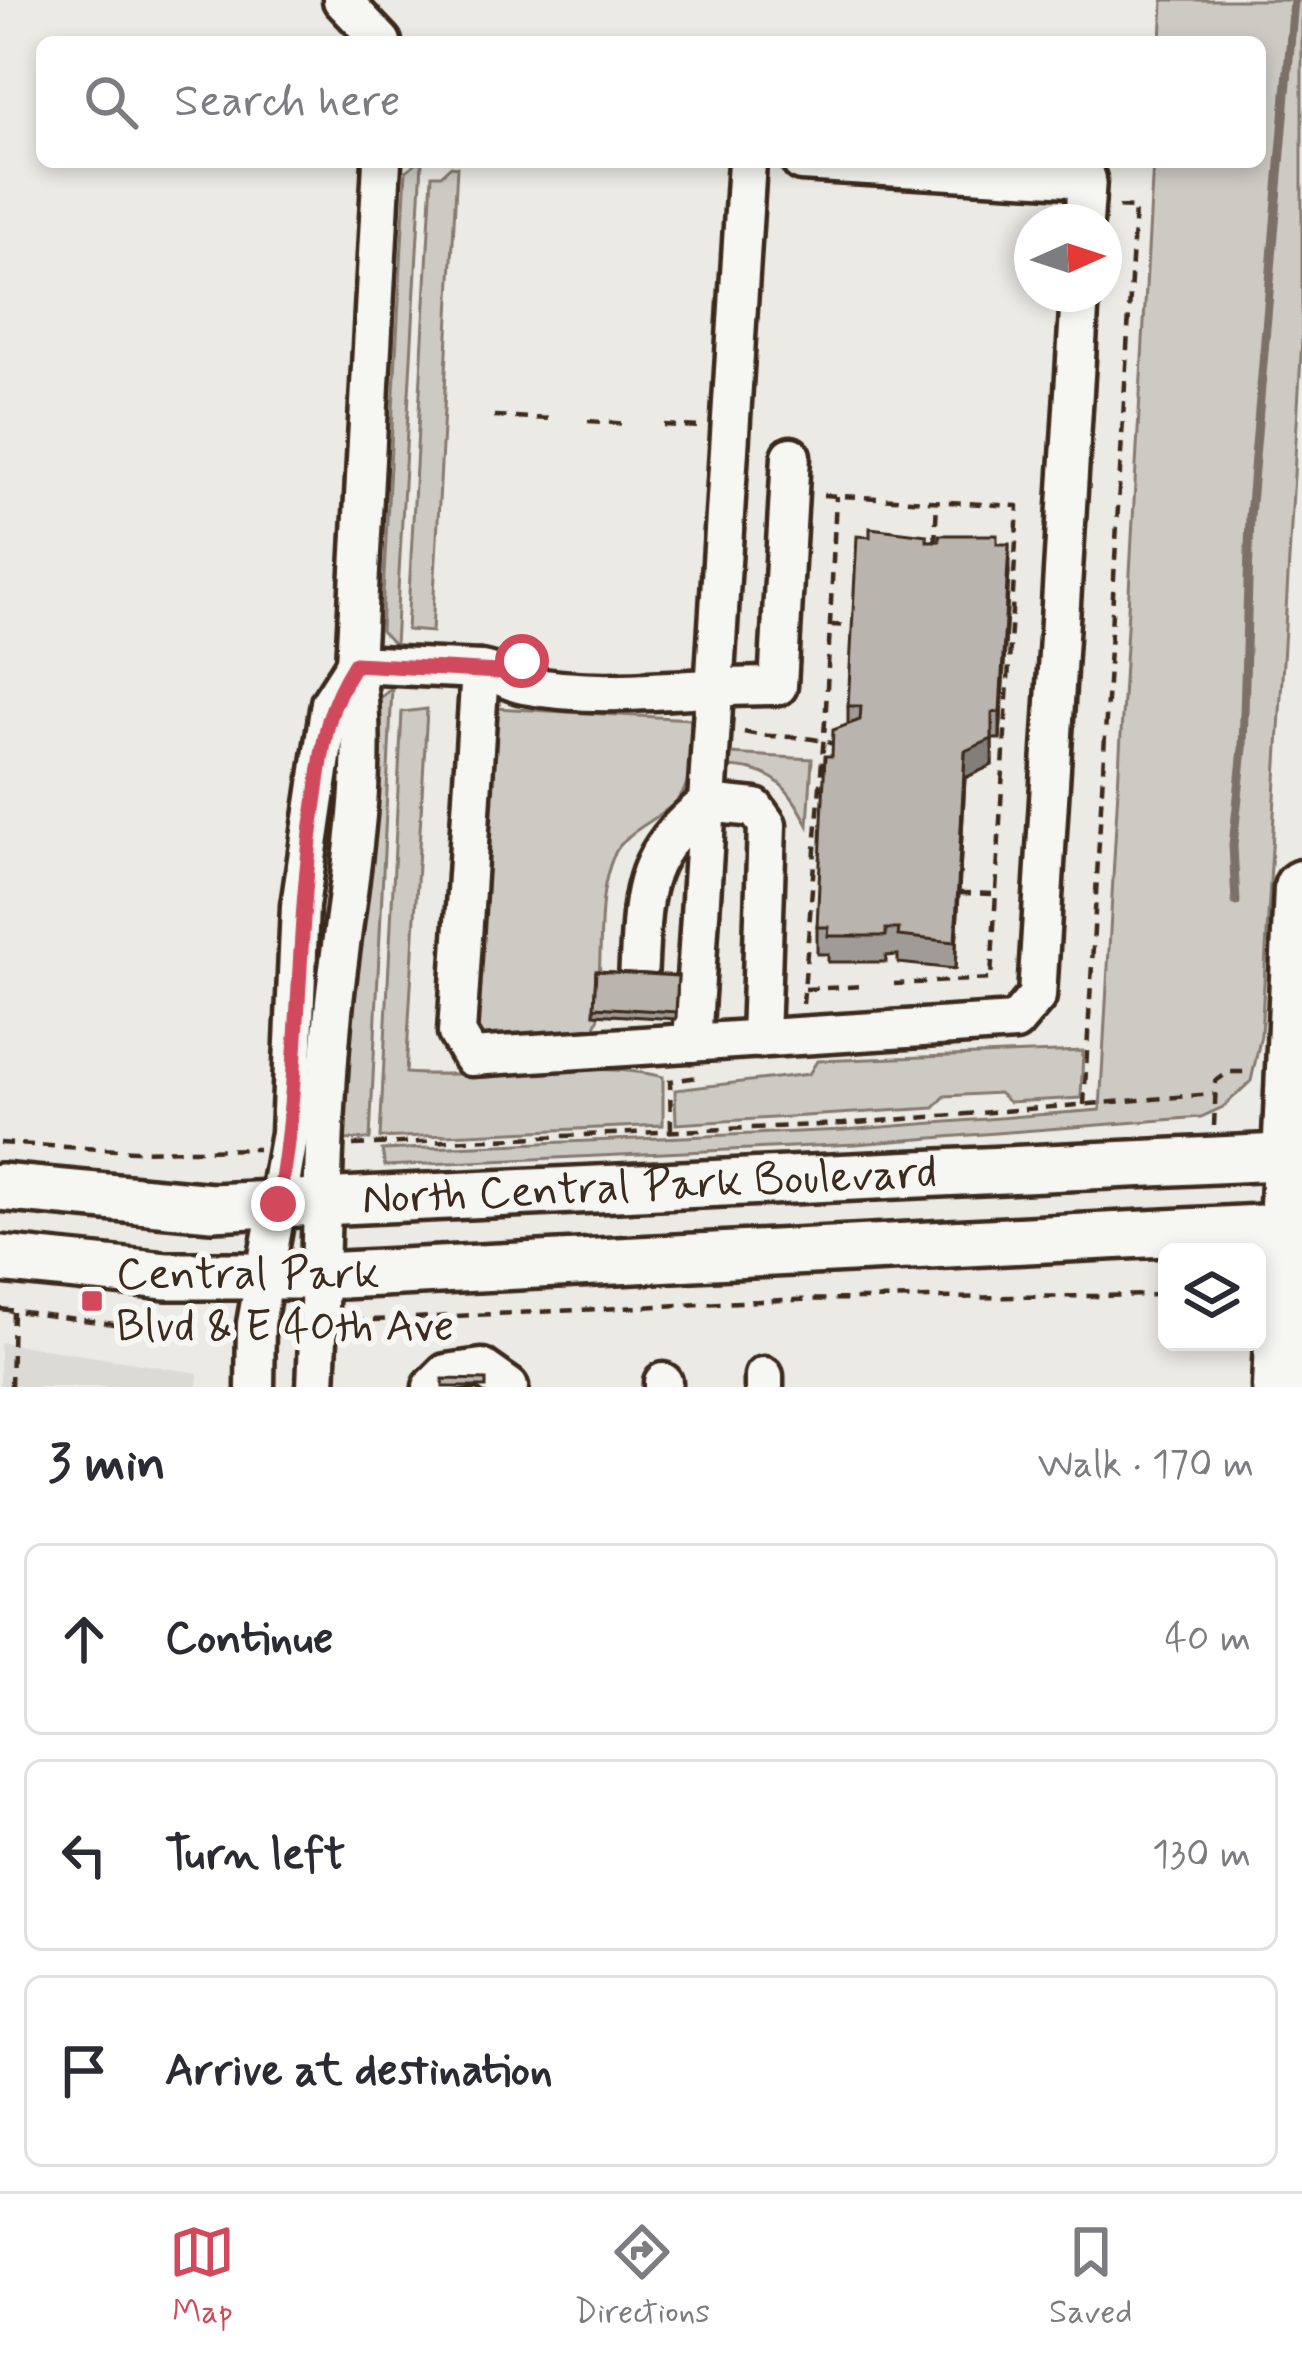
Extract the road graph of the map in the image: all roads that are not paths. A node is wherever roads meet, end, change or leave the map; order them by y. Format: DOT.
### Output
graph roads {
  1 [pos="342,0"];
  2 [pos="376,36"];
  3 [pos="382,168"];
  4 [pos="747,168"];
  5 [pos="902,168"];
  6 [pos="1091,204"];
  7 [pos="1079,312"];
  8 [pos="791,456"];
  9 [pos="355,664"];
  10 [pos="489,671"];
  11 [pos="705,685"];
  12 [pos="707,803"];
  13 [pos="1302,888"];
  14 [pos="638,1014"];
  15 [pos="760,1039"];
  16 [pos="692,1043"];
  17 [pos="1296,1156"];
  18 [pos="0,1186"];
  19 [pos="324,1202"];
  20 [pos="278,1204"];
  21 [pos="1295,1227"];
  22 [pos="0,1259"];
  23 [pos="265,1276"];
  24 [pos="322,1276"];
  25 [pos="255,1387"];
  26 [pos="316,1387"];
  27 [pos="432,1387"];
  28 [pos="509,1387"];
  29 [pos="1280,1387"];
  1 -- 2 [label="street"];
  3 -- 9 [label="street"];
  4 -- 11 [label="street"];
  5 -- 6 [label="street"];
  7 -- 15 [label="street"];
  8 -- 11 [label="street"];
  9 -- 10 [label="street"];
  9 -- 19 [label="street"];
  9 -- 20 [label="street"];
  10 -- 11 [label="street"];
  10 -- 14 [label="street"];
  11 -- 12 [label="street"];
  12 -- 14 [label="street"];
  12 -- 15 [label="street"];
  12 -- 16 [label="street"];
  13 -- 17 [label="highway"];
  14 -- 16 [label="street"];
  15 -- 16 [label="street"];
  17 -- 19 [label="main road, North Central Park Boulevard"];
  17 -- 21 [label="highway"];
  18 -- 20 [label="main road, North Central Park Boulevard"];
  19 -- 20 [label="main road, North Central Park Boulevard"];
  19 -- 24 [label="street"];
  20 -- 23 [label="street"];
  21 -- 24 [label="main road, North Central Park Boulevard"];
  21 -- 29 [label="highway"];
  22 -- 23 [label="main road, North Central Park Boulevard"];
  23 -- 24 [label="main road, North Central Park Boulevard"];
  23 -- 25 [label="street"];
  24 -- 26 [label="street"];
  27 -- 28 [label="street"];
}
